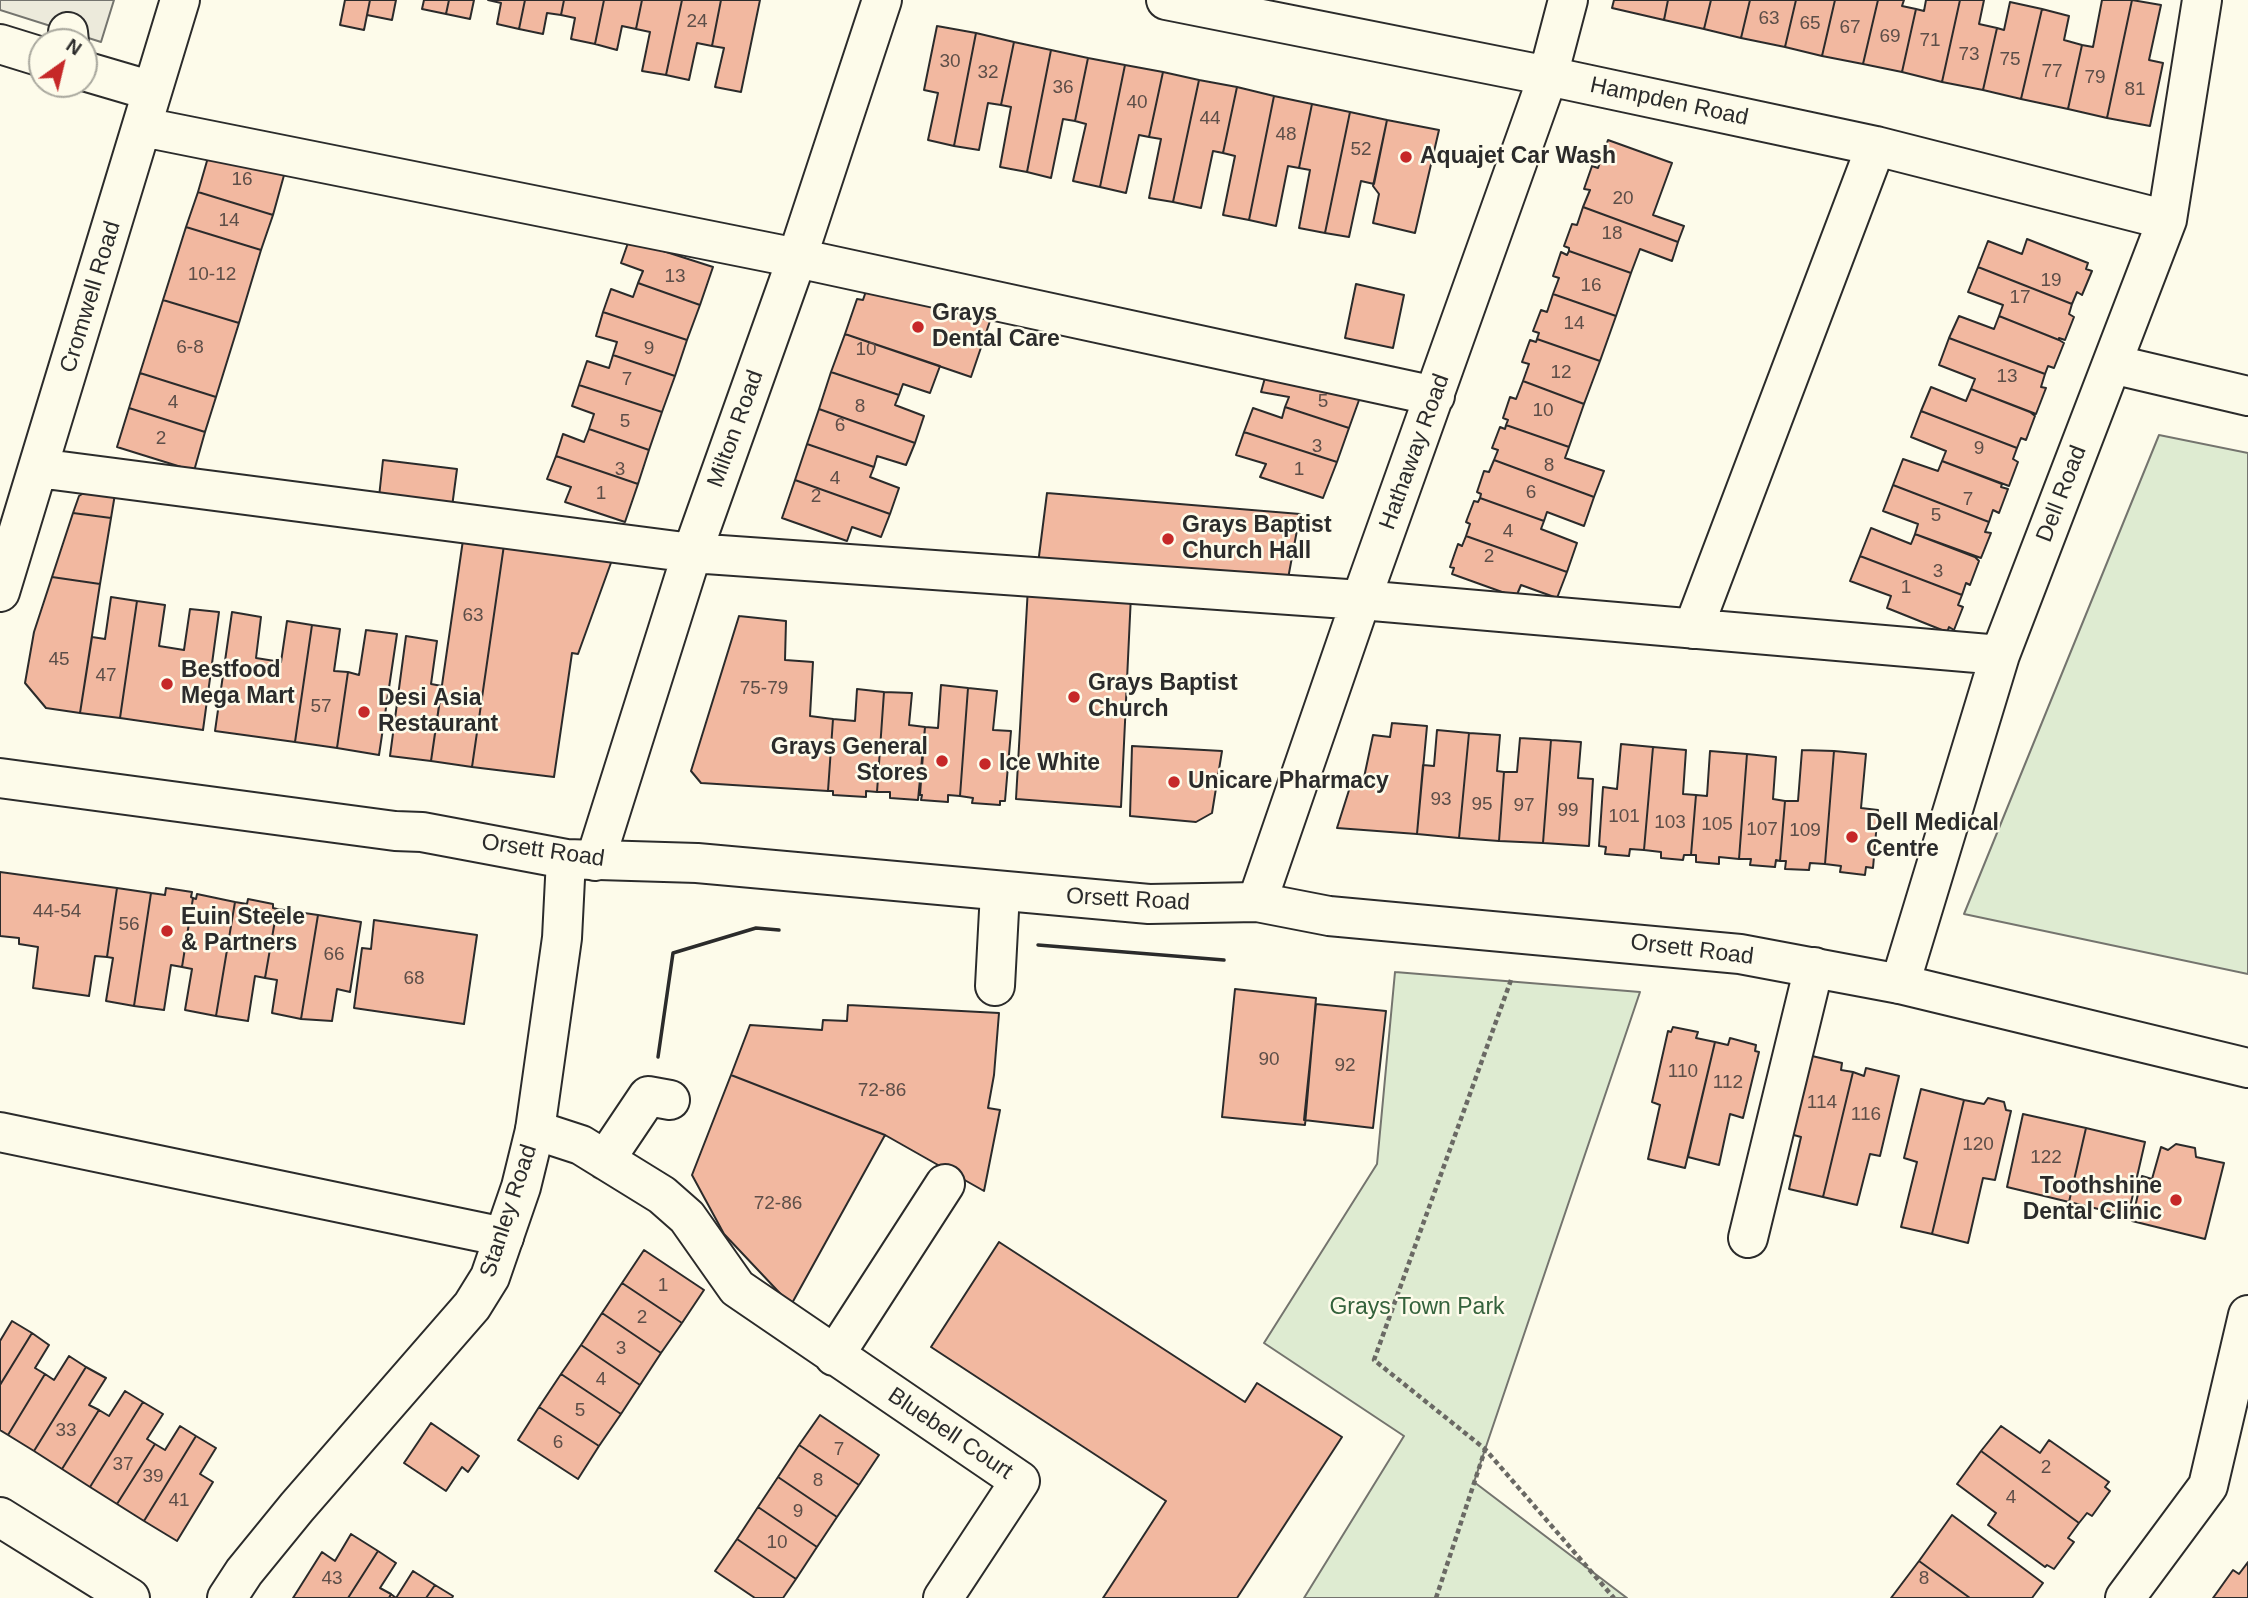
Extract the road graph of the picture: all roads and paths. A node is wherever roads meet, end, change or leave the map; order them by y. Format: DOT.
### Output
graph roads {
  1 [pos="180,0"];
  2 [pos="882,0"];
  3 [pos="1166,0"];
  4 [pos="1568,0"];
  5 [pos="2202,0"];
  6 [pos="0,44"];
  7 [pos="28,44"];
  8 [pos="1548,76"];
  9 [pos="98,79"];
  10 [pos="147,109"];
  11 [pos="1875,146"];
  12 [pos="2167,220"];
  13 [pos="797,258"];
  14 [pos="2112,365"];
  15 [pos="1436,396"];
  16 [pos="2248,396"];
  17 [pos="38,468"];
  18 [pos="692,553"];
  19 [pos="0,593"];
  20 [pos="1361,600"];
  21 [pos="1693,629"];
  22 [pos="2000,655"];
  23 [pos="0,778"];
  24 [pos="581,860"];
  25 [pos="1000,892"];
  26 [pos="1257,902"];
  27 [pos="1528,933"];
  28 [pos="1814,967"];
  29 [pos="1900,984"];
  30 [pos="995,986"];
  31 [pos="2248,1068"];
  32 [pos="670,1100"];
  33 [pos="535,1130"];
  34 [pos="0,1132"];
  35 [pos="605,1160"];
  36 [pos="945,1184"];
  37 [pos="504,1237"];
  38 [pos="1748,1238"];
  39 [pos="2248,1315"];
  40 [pos="834,1356"];
  41 [pos="1485,1449"];
  42 [pos="0,1517"];
  43 [pos="130,1598"];
  44 [pos="227,1598"];
  45 [pos="943,1598"];
  46 [pos="1436,1598"];
  47 [pos="1614,1598"];
  48 [pos="2125,1598"];
  1 -- 10 [label="street, Cromwell Road"];
  2 -- 13 [label="street, Milton Road"];
  3 -- 8 [label="street, Hampden Road"];
  4 -- 8 [label="street, Hathaway Road"];
  5 -- 12 [label="street, Dell Road"];
  6 -- 7 [label="street"];
  8 -- 11 [label="street, Hampden Road"];
  8 -- 15 [label="street, Hathaway Road"];
  9 -- 10 [label="street"];
  10 -- 13 [label="street"];
  10 -- 17 [label="street, Cromwell Road"];
  11 -- 12 [label="street, Hampden Road"];
  11 -- 21 [label="street"];
  12 -- 14 [label="street, Dell Road"];
  13 -- 15 [label="street"];
  13 -- 18 [label="street, Milton Road"];
  14 -- 16 [label="street"];
  14 -- 22 [label="street, Dell Road"];
  15 -- 20 [label="street, Hathaway Road"];
  17 -- 18 [label="street"];
  17 -- 19 [label="street, Cromwell Road"];
  18 -- 20 [label="street"];
  18 -- 24 [label="street, Milton Road"];
  20 -- 21 [label="street"];
  20 -- 26 [label="street, Hathaway Road"];
  21 -- 22 [label="street"];
  22 -- 29 [label="street, Dell Road"];
  23 -- 24 [label="street, Orsett Road"];
  24 -- 25 [label="street, Orsett Road"];
  24 -- 33 [label="street, Stanley Road"];
  25 -- 26 [label="street, Orsett Road"];
  25 -- 30 [label="street"];
  26 -- 27 [label="street, Orsett Road"];
  27 -- 28 [label="street, Orsett Road"];
  27 -- 41 [label="path"];
  28 -- 29 [label="street, Orsett Road"];
  28 -- 38 [label="street"];
  29 -- 31 [label="street, Orsett Road"];
  32 -- 35 [label="street"];
  33 -- 35 [label="street, Bluebell Court"];
  33 -- 37 [label="street, Stanley Road"];
  34 -- 37 [label="street"];
  35 -- 40 [label="street, Bluebell Court"];
  36 -- 40 [label="street"];
  37 -- 44 [label="street, Stanley Road"];
  39 -- 48 [label="street"];
  40 -- 45 [label="street, Bluebell Court"];
  41 -- 46 [label="path"];
  41 -- 47 [label="path"];
  42 -- 43 [label="street"];
}
